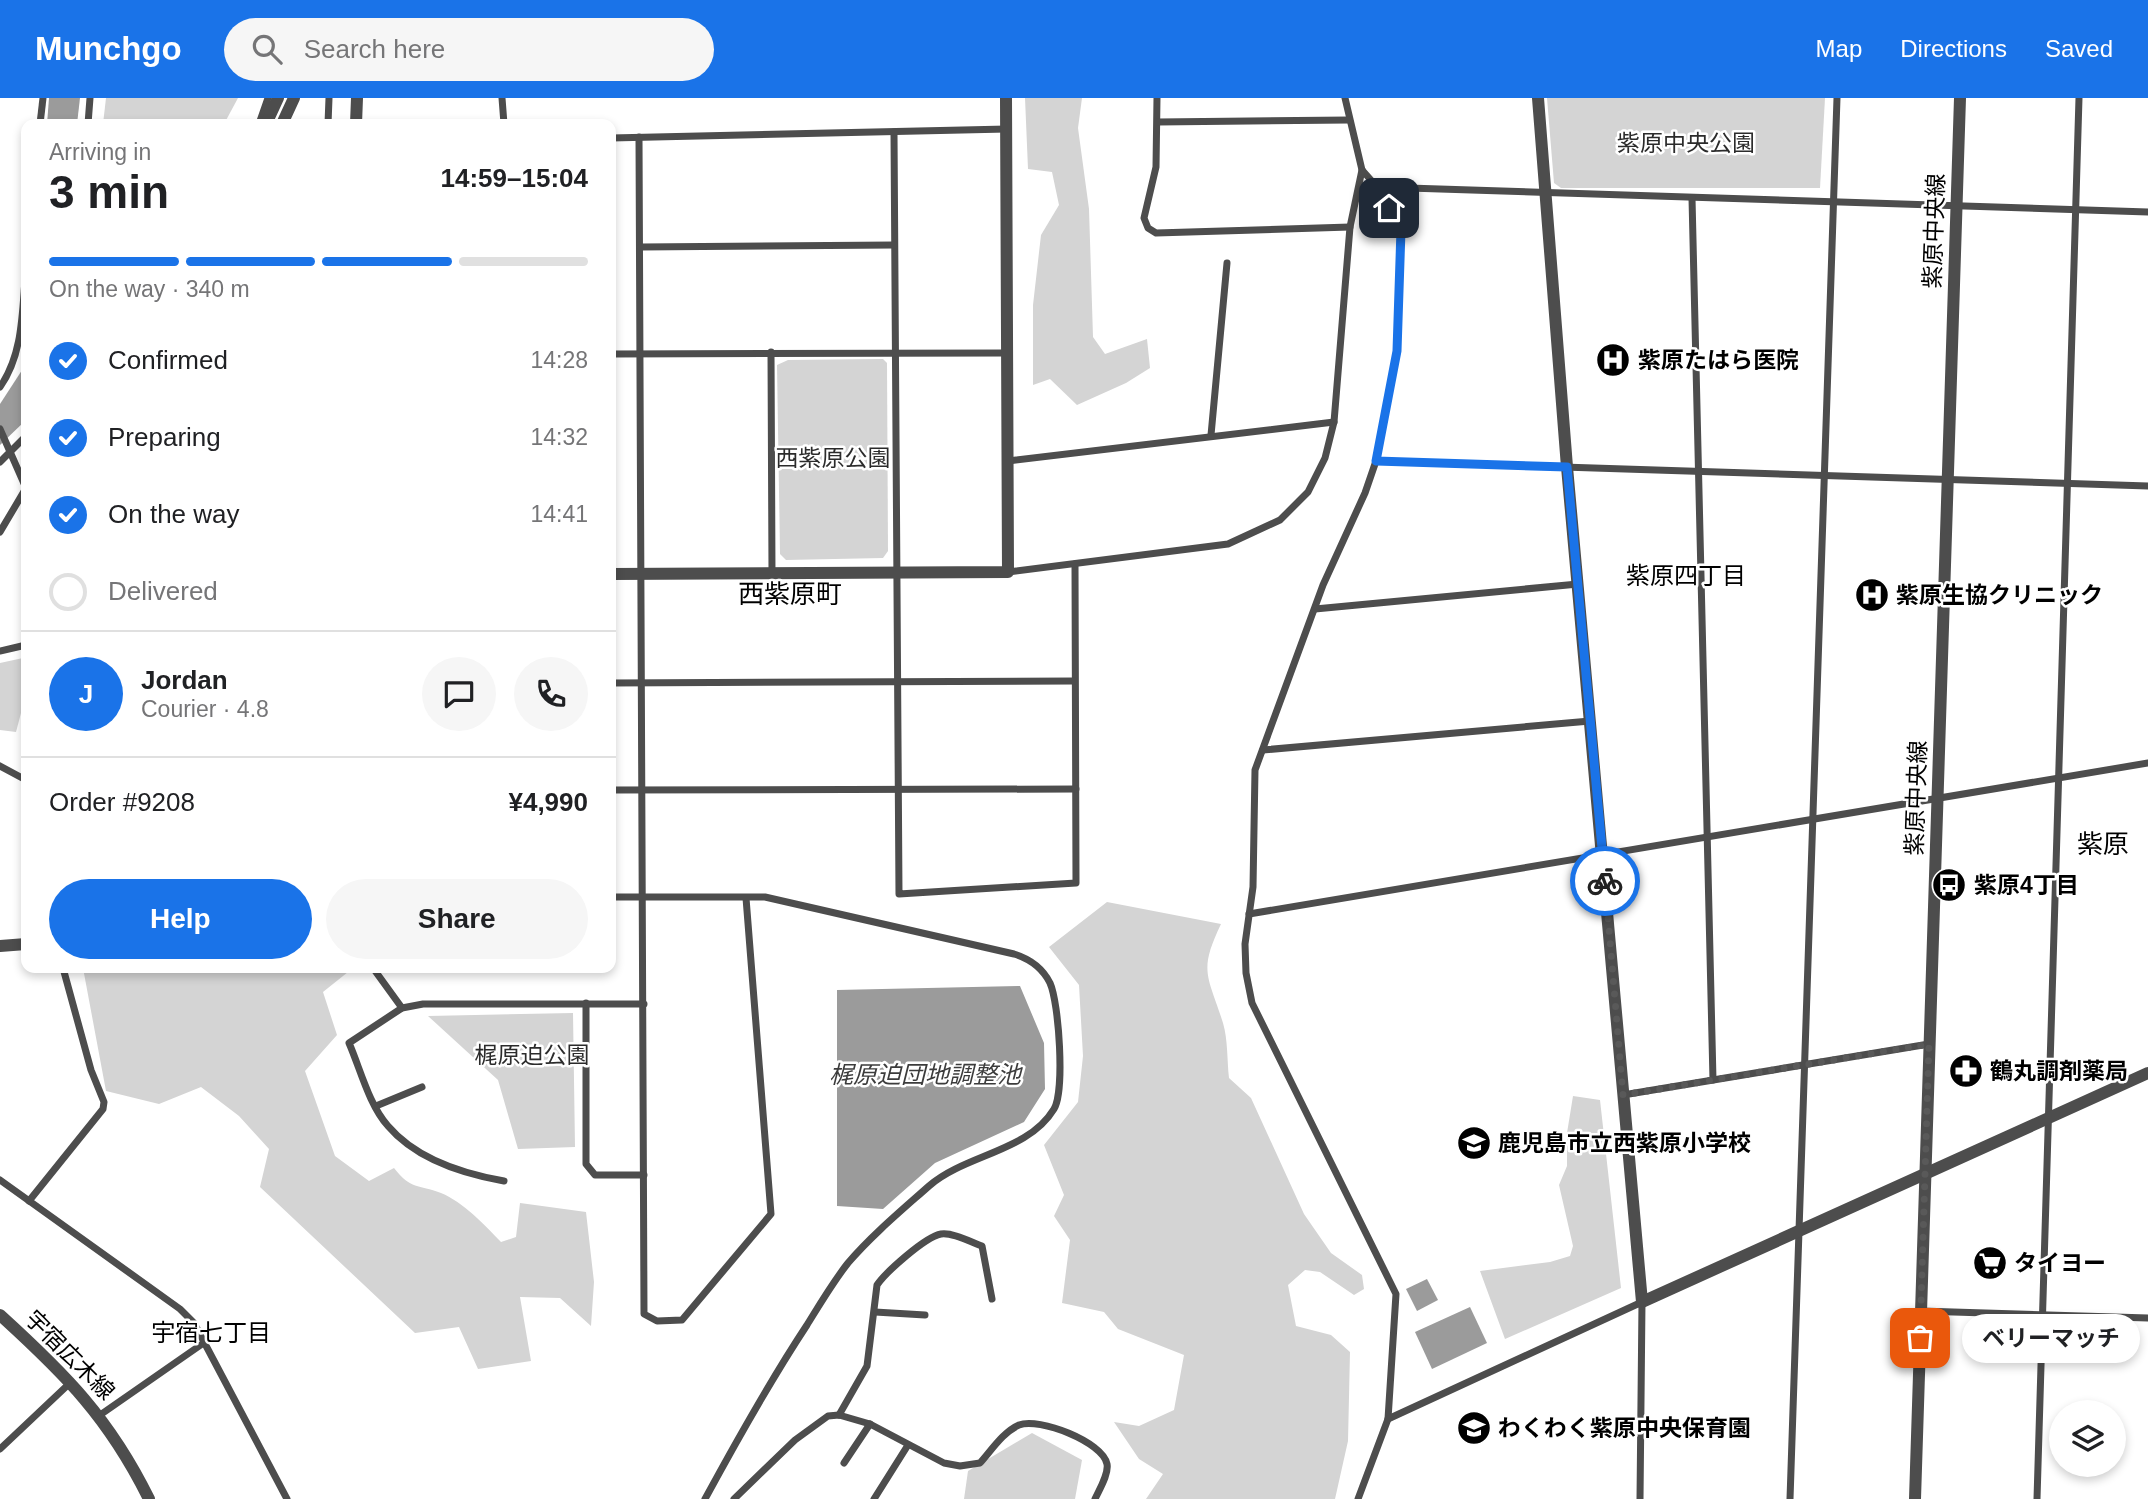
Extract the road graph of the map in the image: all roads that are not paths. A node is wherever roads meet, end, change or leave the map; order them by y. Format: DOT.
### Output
graph roads {
  1 [pos="43,98"];
  2 [pos="90,98"];
  3 [pos="268,98"];
  4 [pos="278,98"];
  5 [pos="294,98"];
  6 [pos="329,98"];
  7 [pos="357,98"];
  8 [pos="502,98"];
  9 [pos="1006,98"];
  10 [pos="1157,98"];
  11 [pos="1345,98"];
  12 [pos="1538,98"];
  13 [pos="1837,98"];
  14 [pos="1960,98"];
  15 [pos="2079,98"];
  16 [pos="41,119"];
  17 [pos="88,119"];
  18 [pos="260,119"];
  19 [pos="269,119"];
  20 [pos="284,119"];
  21 [pos="328,119"];
  22 [pos="356,119"];
  23 [pos="504,119"];
  24 [pos="1349,120"];
  25 [pos="1158,122"];
  26 [pos="1007,129"];
  27 [pos="894,132"];
  28 [pos="639,137"];
  29 [pos="616,138"];
  30 [pos="1362,170"];
  31 [pos="1377,187"];
  32 [pos="1545,193"];
  33 [pos="1692,198"];
  34 [pos="1834,203"];
  35 [pos="1956,205"];
  36 [pos="2077,209"];
  37 [pos="2148,212"];
  38 [pos="1350,227"];
  39 [pos="894,245"];
  40 [pos="640,247"];
  41 [pos="1227,263"];
  42 [pos="21,321"];
  43 [pos="771,352"];
  44 [pos="897,352"];
  45 [pos="640,353"];
  46 [pos="1007,353"];
  47 [pos="616,354"];
  48 [pos="0,387"];
  49 [pos="1334,422"];
  50 [pos="0,429"];
  51 [pos="1212,435"];
  52 [pos="21,442"];
  53 [pos="12,452"];
  54 [pos="1007,461"];
  55 [pos="1376,461"];
  56 [pos="0,462"];
  57 [pos="1567,467"];
  58 [pos="1697,471"];
  59 [pos="21,475"];
  60 [pos="1824,475"];
  61 [pos="1947,480"];
  62 [pos="2067,484"];
  63 [pos="2148,486"];
  64 [pos="21,497"];
  65 [pos="0,533"];
  66 [pos="1075,564"];
  67 [pos="898,572"];
  68 [pos="1007,572"];
  69 [pos="772,573"];
  70 [pos="616,574"];
  71 [pos="641,574"];
  72 [pos="1578,584"];
  73 [pos="1315,609"];
  74 [pos="21,646"];
  75 [pos="0,651"];
  76 [pos="1074,681"];
  77 [pos="899,682"];
  78 [pos="616,683"];
  79 [pos="641,683"];
  80 [pos="1590,721"];
  81 [pos="1263,750"];
  82 [pos="2148,763"];
  83 [pos="0,766"];
  84 [pos="21,777"];
  85 [pos="2058,778"];
  86 [pos="900,788"];
  87 [pos="1076,789"];
  88 [pos="616,790"];
  89 [pos="643,790"];
  90 [pos="1937,797"];
  91 [pos="1812,819"];
  92 [pos="1706,836"];
  93 [pos="1602,854"];
  94 [pos="616,897"];
  95 [pos="643,897"];
  96 [pos="746,898"];
  97 [pos="1249,914"];
  98 [pos="21,944"];
  99 [pos="0,946"];
  100 [pos="64,973"];
  101 [pos="377,973"];
  102 [pos="586,1003"];
  103 [pos="643,1004"];
  104 [pos="402,1008"];
  105 [pos="1929,1044"];
  106 [pos="1803,1065"];
  107 [pos="2148,1073"];
  108 [pos="1713,1080"];
  109 [pos="422,1087"];
  110 [pos="1623,1095"];
  111 [pos="376,1106"];
  112 [pos="2047,1119"];
  113 [pos="1925,1174"];
  114 [pos="644,1175"];
  115 [pos="0,1180"];
  116 [pos="504,1181"];
  117 [pos="29,1201"];
  118 [pos="1798,1231"];
  119 [pos="992,1299"];
  120 [pos="1642,1302"];
  121 [pos="1921,1311"];
  122 [pos="875,1312"];
  123 [pos="0,1315"];
  124 [pos="925,1315"];
  125 [pos="2042,1317"];
  126 [pos="2148,1318"];
  127 [pos="205,1342"];
  128 [pos="72,1381"];
  129 [pos="100,1415"];
  130 [pos="839,1415"];
  131 [pos="1388,1419"];
  132 [pos="870,1424"];
  133 [pos="908,1445"];
  134 [pos="0,1449"];
  135 [pos="844,1463"];
  136 [pos="149,1499"];
  137 [pos="287,1499"];
  138 [pos="705,1499"];
  139 [pos="734,1499"];
  140 [pos="874,1499"];
  141 [pos="1095,1499"];
  142 [pos="1358,1499"];
  143 [pos="1640,1499"];
  144 [pos="1790,1499"];
  145 [pos="1914,1499"];
  146 [pos="2037,1499"];
  1 -- 16 [label="street"];
  2 -- 17 [label="street"];
  3 -- 18 [label="street"];
  4 -- 19 [label="street"];
  5 -- 20 [label="street"];
  6 -- 21 [label="street"];
  7 -- 22 [label="street"];
  8 -- 23 [label="street"];
  9 -- 26 [label="street"];
  10 -- 25 [label="street"];
  11 -- 24 [label="street"];
  12 -- 32 [label="street"];
  13 -- 34 [label="street"];
  14 -- 35 [label="street, 紫原中央線"];
  15 -- 36 [label="street"];
  24 -- 25 [label="street"];
  24 -- 30 [label="street"];
  25 -- 38 [label="street"];
  26 -- 27 [label="street"];
  26 -- 46 [label="street"];
  27 -- 28 [label="street"];
  27 -- 39 [label="street"];
  28 -- 29 [label="street"];
  28 -- 40 [label="street"];
  30 -- 31 [label="street"];
  30 -- 38 [label="street"];
  31 -- 32 [label="street"];
  31 -- 55 [label="street"];
  32 -- 33 [label="street"];
  32 -- 57 [label="street"];
  33 -- 34 [label="street"];
  33 -- 58 [label="street"];
  34 -- 35 [label="street"];
  34 -- 60 [label="street"];
  35 -- 36 [label="street"];
  35 -- 61 [label="street, 紫原中央線"];
  36 -- 37 [label="street"];
  36 -- 62 [label="street"];
  38 -- 49 [label="street"];
  39 -- 40 [label="street"];
  39 -- 44 [label="street"];
  40 -- 45 [label="street"];
  41 -- 51 [label="street"];
  42 -- 48 [label="street"];
  43 -- 44 [label="street"];
  43 -- 45 [label="street"];
  43 -- 69 [label="street"];
  44 -- 46 [label="street"];
  44 -- 67 [label="street"];
  45 -- 47 [label="street"];
  45 -- 71 [label="street"];
  46 -- 54 [label="street"];
  49 -- 51 [label="street"];
  49 -- 66 [label="street"];
  50 -- 53 [label="street"];
  51 -- 54 [label="street"];
  52 -- 53 [label="street"];
  53 -- 56 [label="street"];
  53 -- 59 [label="street"];
  54 -- 68 [label="street"];
  55 -- 57 [label="street"];
  55 -- 73 [label="street"];
  57 -- 58 [label="street"];
  57 -- 72 [label="street"];
  58 -- 60 [label="street"];
  58 -- 92 [label="street"];
  60 -- 61 [label="street"];
  60 -- 91 [label="street"];
  61 -- 62 [label="street"];
  61 -- 90 [label="street, 紫原中央線"];
  62 -- 63 [label="street"];
  62 -- 85 [label="street"];
  64 -- 65 [label="street"];
  66 -- 68 [label="street"];
  66 -- 76 [label="street"];
  67 -- 68 [label="street"];
  67 -- 69 [label="street"];
  67 -- 77 [label="street"];
  69 -- 71 [label="street"];
  70 -- 71 [label="street"];
  71 -- 79 [label="street"];
  72 -- 73 [label="street"];
  72 -- 80 [label="street"];
  73 -- 81 [label="street"];
  74 -- 75 [label="street"];
  76 -- 77 [label="street"];
  76 -- 87 [label="street"];
  77 -- 79 [label="street"];
  77 -- 86 [label="street"];
  78 -- 79 [label="street"];
  79 -- 89 [label="street"];
  80 -- 81 [label="street"];
  80 -- 93 [label="street"];
  81 -- 97 [label="street"];
  82 -- 85 [label="street"];
  83 -- 84 [label="street"];
  85 -- 90 [label="street"];
  85 -- 112 [label="street"];
  86 -- 87 [label="street"];
  86 -- 87 [label="street"];
  86 -- 89 [label="street"];
  88 -- 89 [label="street"];
  89 -- 95 [label="street"];
  90 -- 91 [label="street"];
  90 -- 105 [label="street, 紫原中央線"];
  91 -- 92 [label="street"];
  91 -- 106 [label="street"];
  92 -- 93 [label="street"];
  92 -- 108 [label="street"];
  93 -- 97 [label="street"];
  93 -- 110 [label="street"];
  94 -- 95 [label="street"];
  95 -- 96 [label="street"];
  95 -- 103 [label="street"];
  96 -- 114 [label="street"];
  96 -- 138 [label="street"];
  97 -- 131 [label="street"];
  98 -- 99 [label="street"];
  100 -- 117 [label="street"];
  101 -- 104 [label="street"];
  102 -- 103 [label="street"];
  102 -- 104 [label="street"];
  102 -- 114 [label="street"];
  103 -- 114 [label="street"];
  104 -- 111 [label="street"];
  105 -- 106 [label="street"];
  105 -- 113 [label="street, 紫原中央線"];
  106 -- 108 [label="street"];
  106 -- 118 [label="street"];
  107 -- 112 [label="street"];
  108 -- 110 [label="street"];
  109 -- 111 [label="street"];
  110 -- 120 [label="street"];
  111 -- 116 [label="street"];
  112 -- 113 [label="street"];
  112 -- 125 [label="street"];
  113 -- 118 [label="street"];
  113 -- 121 [label="street, 紫原中央線"];
  115 -- 117 [label="street"];
  117 -- 127 [label="street"];
  118 -- 120 [label="street"];
  118 -- 144 [label="street"];
  119 -- 122 [label="street"];
  120 -- 131 [label="street"];
  120 -- 143 [label="street"];
  121 -- 125 [label="street"];
  121 -- 145 [label="street, 紫原中央線"];
  122 -- 124 [label="street"];
  122 -- 130 [label="street"];
  123 -- 128 [label="street, 宇宿広木線"];
  125 -- 126 [label="street"];
  125 -- 146 [label="street"];
  127 -- 129 [label="street"];
  127 -- 137 [label="street"];
  128 -- 129 [label="street, 宇宿広木線"];
  128 -- 134 [label="street"];
  129 -- 136 [label="street, 宇宿広木線"];
  130 -- 132 [label="street"];
  130 -- 139 [label="street"];
  131 -- 142 [label="street"];
  132 -- 133 [label="street"];
  132 -- 135 [label="street"];
  133 -- 140 [label="street"];
  133 -- 141 [label="street"];
}
